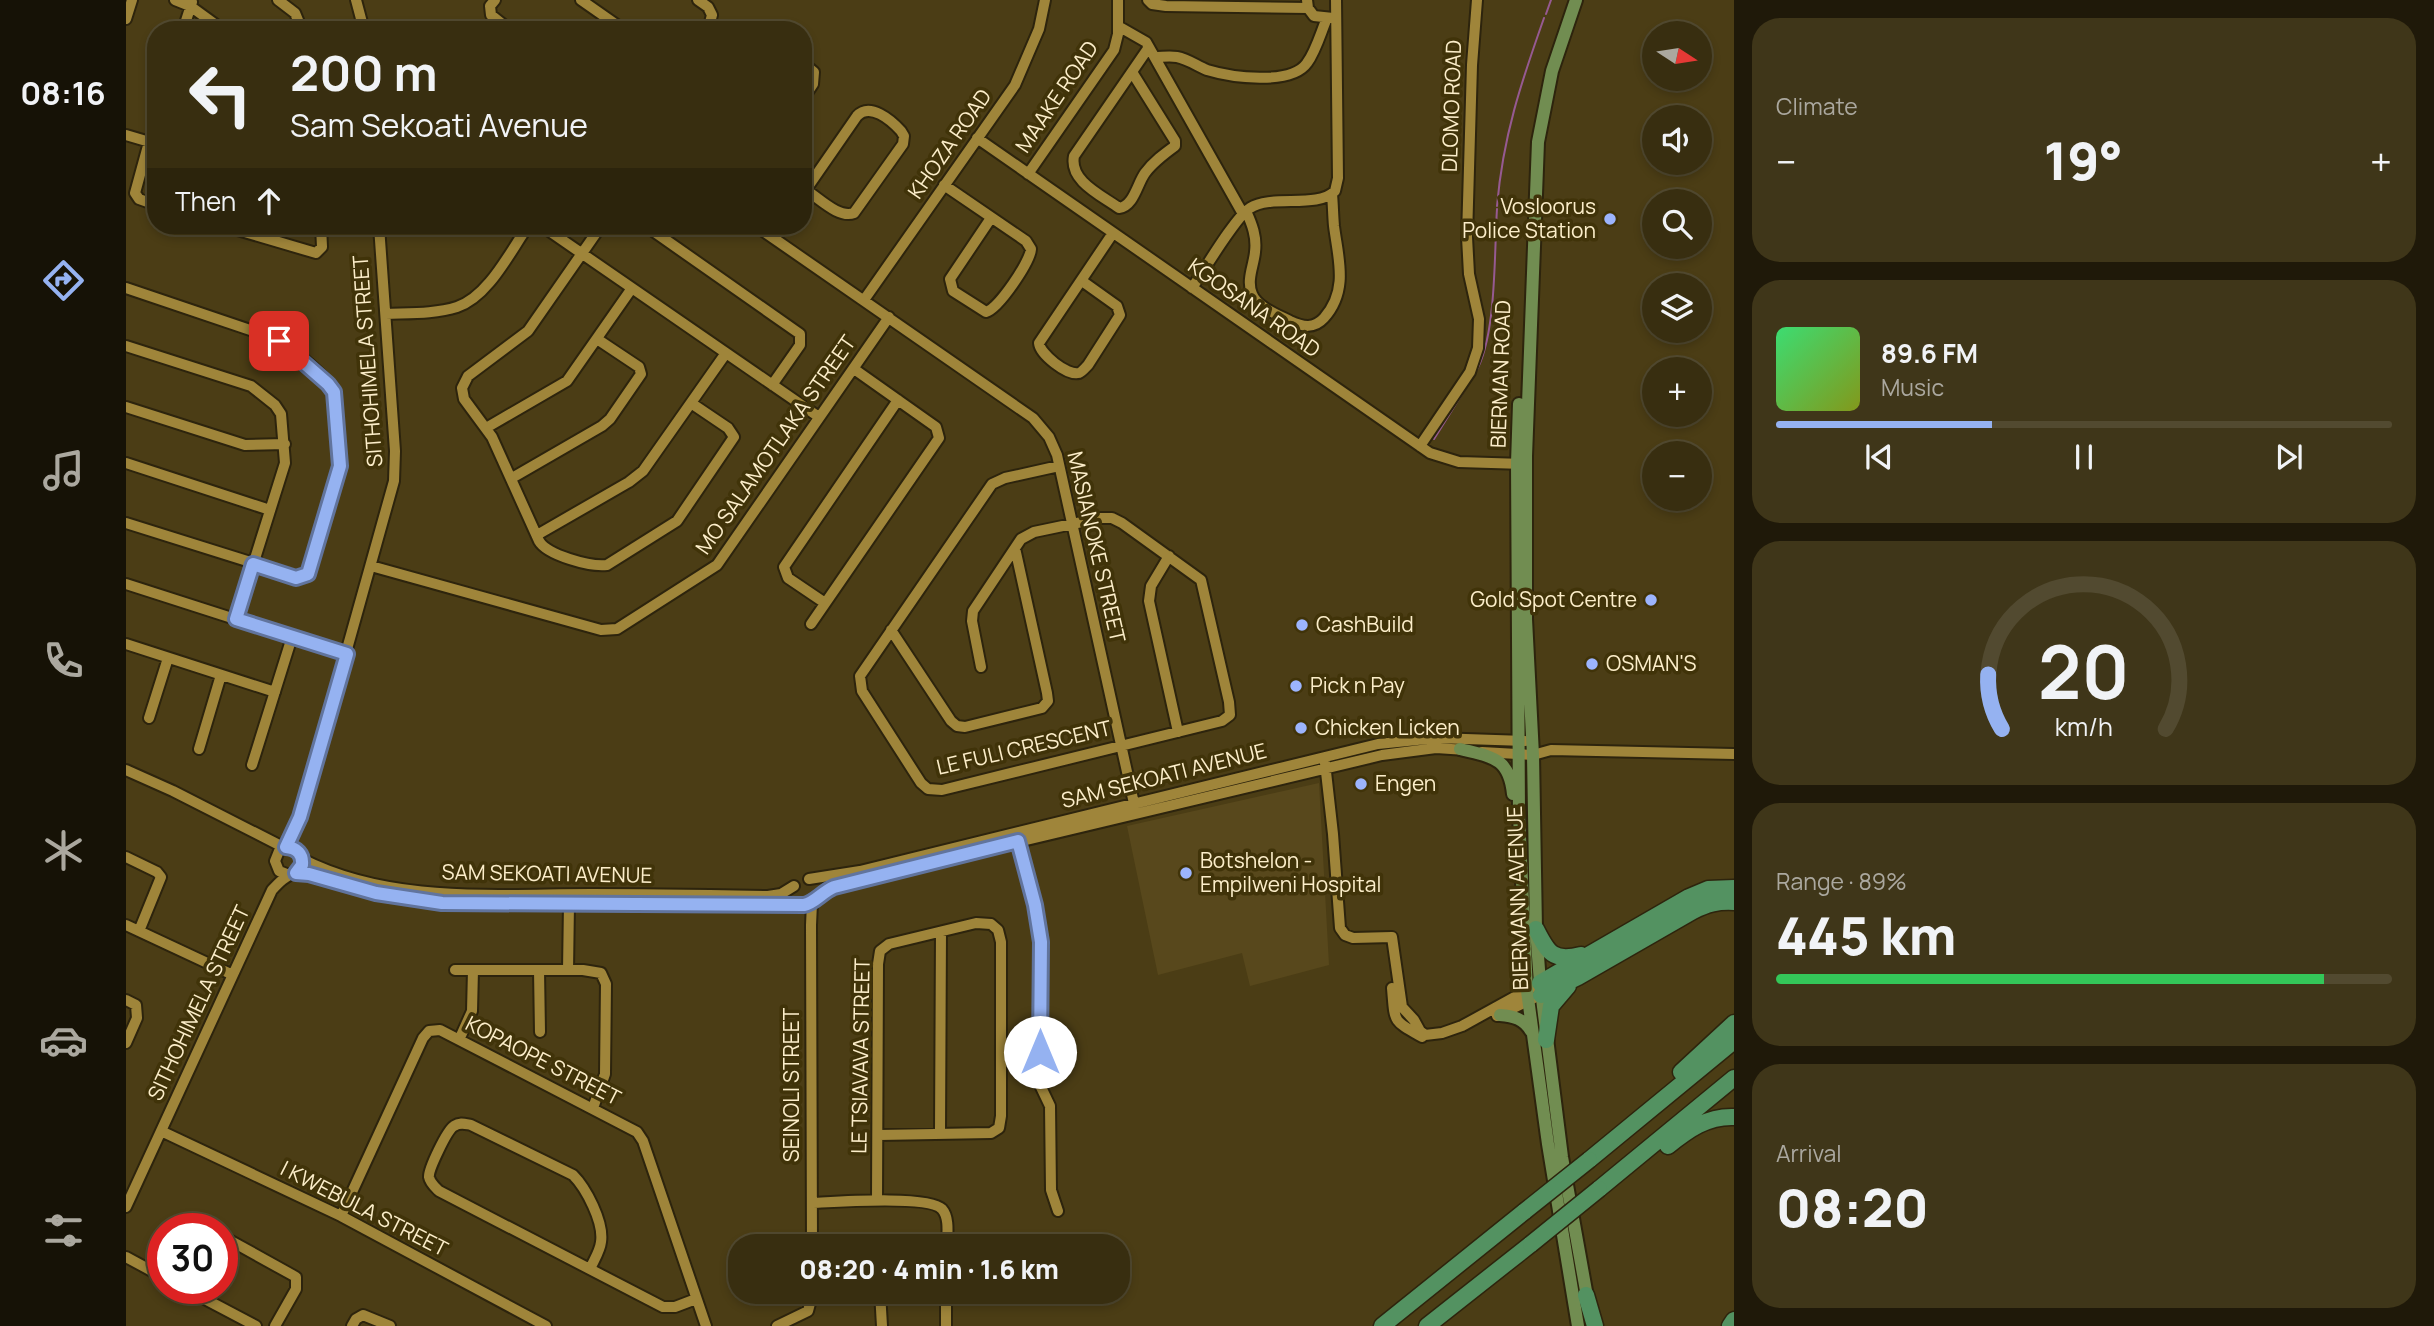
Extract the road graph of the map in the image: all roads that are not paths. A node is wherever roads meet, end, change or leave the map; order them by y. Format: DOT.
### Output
graph roads {
  1 [pos="132,0"];
  2 [pos="174,0"];
  3 [pos="278,0"];
  4 [pos="356,0"];
  5 [pos="495,0"];
  6 [pos="581,0"];
  7 [pos="698,0"];
  8 [pos="1045,0"];
  9 [pos="1118,0"];
  10 [pos="1148,0"];
  11 [pos="1336,0"];
  12 [pos="1477,0"];
  13 [pos="1569,0"];
  14 [pos="1576,0"];
  15 [pos="192,3"];
  16 [pos="1197,3"];
  17 [pos="1245,3"];
  18 [pos="1308,4"];
  19 [pos="1331,18"];
  20 [pos="126,19"];
  21 [pos="186,21"];
  22 [pos="213,21"];
  23 [pos="298,21"];
  24 [pos="362,21"];
  25 [pos="499,21"];
  26 [pos="611,21"];
  27 [pos="710,21"];
  28 [pos="1118,26"];
  29 [pos="1152,52"];
  30 [pos="1132,72"];
  31 [pos="126,135"];
  32 [pos="976,138"];
  33 [pos="147,141"];
  34 [pos="147,160"];
  35 [pos="1028,174"];
  36 [pos="812,182"];
  37 [pos="944,185"];
  38 [pos="1332,194"];
  39 [pos="812,196"];
  40 [pos="147,202"];
  41 [pos="1244,213"];
  42 [pos="991,218"];
  43 [pos="1113,233"];
  44 [pos="255,235"];
  45 [pos="321,235"];
  46 [pos="380,235"];
  47 [pos="522,235"];
  48 [pos="555,235"];
  49 [pos="595,235"];
  50 [pos="659,235"];
  51 [pos="770,235"];
  52 [pos="773,237"];
  53 [pos="582,253"];
  54 [pos="1082,281"];
  55 [pos="126,288"];
  56 [pos="632,288"];
  57 [pos="1192,288"];
  58 [pos="864,300"];
  59 [pos="386,314"];
  60 [pos="889,317"];
  61 [pos="597,338"];
  62 [pos="126,346"];
  63 [pos="726,353"];
  64 [pos="854,369"];
  65 [pos="772,385"];
  66 [pos="898,400"];
  67 [pos="691,403"];
  68 [pos="126,407"];
  69 [pos="819,417"];
  70 [pos="486,428"];
  71 [pos="285,444"];
  72 [pos="1420,446"];
  73 [pos="126,463"];
  74 [pos="1521,464"];
  75 [pos="1059,466"];
  76 [pos="512,478"];
  77 [pos="271,510"];
  78 [pos="126,523"];
  79 [pos="1072,524"];
  80 [pos="537,535"];
  81 [pos="1015,548"];
  82 [pos="1169,556"];
  83 [pos="253,564"];
  84 [pos="371,566"];
  85 [pos="126,584"];
  86 [pos="825,603"];
  87 [pos="236,619"];
  88 [pos="811,624"];
  89 [pos="891,630"];
  90 [pos="292,637"];
  91 [pos="126,644"];
  92 [pos="347,654"];
  93 [pos="168,658"];
  94 [pos="981,667"];
  95 [pos="222,675"];
  96 [pos="275,692"];
  97 [pos="149,718"];
  98 [pos="1178,732"];
  99 [pos="1120,745"];
  100 [pos="1526,748"];
  101 [pos="199,749"];
  102 [pos="1460,749"];
  103 [pos="1734,754"];
  104 [pos="1324,756"];
  105 [pos="252,765"];
  106 [pos="1325,769"];
  107 [pos="126,770"];
  108 [pos="1135,809"];
  109 [pos="1519,815"];
  110 [pos="300,817"];
  111 [pos="267,839"];
  112 [pos="1018,841"];
  113 [pos="285,847"];
  114 [pos="301,855"];
  115 [pos="126,858"];
  116 [pos="276,861"];
  117 [pos="293,874"];
  118 [pos="809,879"];
  119 [pos="794,886"];
  120 [pos="1734,888"];
  121 [pos="272,890"];
  122 [pos="809,901"];
  123 [pos="1734,902"];
  124 [pos="569,904"];
  125 [pos="126,925"];
  126 [pos="1536,929"];
  127 [pos="139,931"];
  128 [pos="941,932"];
  129 [pos="1389,937"];
  130 [pos="1595,950"];
  131 [pos="455,970"];
  132 [pos="473,970"];
  133 [pos="540,970"];
  134 [pos="568,970"];
  135 [pos="233,975"];
  136 [pos="1578,977"];
  137 [pos="1534,992"];
  138 [pos="126,1000"];
  139 [pos="1500,1014"];
  140 [pos="1734,1023"];
  141 [pos="540,1032"];
  142 [pos="1539,1037"];
  143 [pos="459,1040"];
  144 [pos="1734,1041"];
  145 [pos="126,1043"];
  146 [pos="1734,1078"];
  147 [pos="593,1108"];
  148 [pos="1734,1117"];
  149 [pos="161,1131"];
  150 [pos="940,1133"];
  151 [pos="879,1135"];
  152 [pos="1595,1155"];
  153 [pos="1601,1193"];
  154 [pos="877,1200"];
  155 [pos="811,1203"];
  156 [pos="126,1207"];
  157 [pos="1058,1211"];
  158 [pos="341,1216"];
  159 [pos="812,1234"];
  160 [pos="947,1234"];
  161 [pos="238,1245"];
  162 [pos="126,1257"];
  163 [pos="147,1268"];
  164 [pos="590,1269"];
  165 [pos="1586,1295"];
  166 [pos="696,1299"];
  167 [pos="214,1304"];
  168 [pos="810,1304"];
  169 [pos="881,1304"];
  170 [pos="946,1304"];
  171 [pos="1734,1320"];
  172 [pos="256,1326"];
  173 [pos="275,1326"];
  174 [pos="352,1326"];
  175 [pos="390,1326"];
  176 [pos="546,1326"];
  177 [pos="706,1326"];
  178 [pos="777,1326"];
  179 [pos="883,1326"];
  180 [pos="946,1326"];
  181 [pos="1382,1326"];
  182 [pos="1427,1326"];
  183 [pos="1578,1326"];
  184 [pos="1594,1326"];
  185 [pos="1730,1326"];
  1 -- 20 [label="street"];
  2 -- 15 [label="street"];
  3 -- 23 [label="street"];
  4 -- 24 [label="street"];
  5 -- 25 [label="street"];
  6 -- 26 [label="street"];
  7 -- 27 [label="street"];
  8 -- 32 [label="street, KHOZA ROAD"];
  9 -- 28 [label="street, MAAKE ROAD"];
  10 -- 16 [label="street"];
  11 -- 19 [label="street"];
  12 -- 72 [label="street, DLOMO ROAD"];
  13 -- 74 [label="main road, BIERMAN ROAD"];
  14 -- 74 [label="main road, BIERMAN ROAD"];
  15 -- 21 [label="street"];
  15 -- 22 [label="street"];
  16 -- 17 [label="street"];
  17 -- 18 [label="street"];
  18 -- 19 [label="street"];
  19 -- 29 [label="street"];
  19 -- 38 [label="street"];
  28 -- 29 [label="street"];
  28 -- 35 [label="street, MAAKE ROAD"];
  29 -- 30 [label="street"];
  29 -- 41 [label="street"];
  30 -- 30 [label="street"];
  31 -- 33 [label="street"];
  32 -- 35 [label="street, KGOSANA ROAD"];
  32 -- 37 [label="street, KHOZA ROAD"];
  34 -- 40 [label="street"];
  35 -- 43 [label="street, KGOSANA ROAD"];
  36 -- 39 [label="street"];
  37 -- 42 [label="street"];
  37 -- 58 [label="street, KHOZA ROAD"];
  38 -- 41 [label="street"];
  38 -- 41 [label="street"];
  41 -- 57 [label="street"];
  42 -- 42 [label="street"];
  43 -- 54 [label="street"];
  43 -- 57 [label="street, KGOSANA ROAD"];
  44 -- 45 [label="street"];
  46 -- 59 [label="street, SITHOHIMELA STREET"];
  47 -- 59 [label="street"];
  48 -- 53 [label="street"];
  49 -- 53 [label="street"];
  50 -- 65 [label="street"];
  51 -- 52 [label="street, MASIANOKE STREET"];
  52 -- 58 [label="street, MASIANOKE STREET"];
  53 -- 56 [label="street"];
  53 -- 70 [label="street"];
  54 -- 54 [label="street"];
  55 -- 83 [label="street"];
  56 -- 61 [label="street"];
  56 -- 63 [label="street"];
  57 -- 72 [label="street, KGOSANA ROAD"];
  58 -- 60 [label="street, MASIANOKE STREET"];
  59 -- 84 [label="street, SITHOHIMELA STREET"];
  60 -- 64 [label="street, MO SALAMOTLAKA STREET"];
  60 -- 75 [label="street, MASIANOKE STREET"];
  61 -- 70 [label="street"];
  61 -- 76 [label="street"];
  62 -- 71 [label="street"];
  63 -- 65 [label="street"];
  63 -- 67 [label="street"];
  64 -- 66 [label="street"];
  64 -- 69 [label="street, MO SALAMOTLAKA STREET"];
  65 -- 69 [label="street"];
  66 -- 86 [label="street"];
  66 -- 86 [label="street"];
  67 -- 80 [label="street"];
  67 -- 80 [label="street"];
  68 -- 71 [label="street"];
  69 -- 84 [label="street, MO SALAMOTLAKA STREET"];
  70 -- 76 [label="street"];
  71 -- 77 [label="street"];
  72 -- 74 [label="street, KGOSANA ROAD"];
  73 -- 77 [label="street"];
  74 -- 100 [label="main road, BIERMANN AVENUE"];
  75 -- 79 [label="street, MASIANOKE STREET"];
  75 -- 89 [label="street, LE FULI CRESCENT"];
  76 -- 80 [label="street"];
  77 -- 83 [label="street"];
  78 -- 83 [label="street"];
  79 -- 81 [label="street, LE FULI CRESCENT"];
  79 -- 82 [label="street, LE FULI CRESCENT"];
  79 -- 99 [label="street, MASIANOKE STREET"];
  81 -- 89 [label="street"];
  81 -- 94 [label="street"];
  82 -- 98 [label="street"];
  82 -- 98 [label="street, LE FULI CRESCENT"];
  83 -- 87 [label="street"];
  84 -- 92 [label="street, SITHOHIMELA STREET"];
  85 -- 87 [label="street"];
  86 -- 88 [label="street"];
  87 -- 90 [label="street"];
  89 -- 99 [label="street, LE FULI CRESCENT"];
  90 -- 92 [label="street"];
  90 -- 96 [label="street"];
  91 -- 93 [label="street"];
  92 -- 110 [label="street, SITHOHIMELA STREET"];
  93 -- 95 [label="street"];
  93 -- 97 [label="street"];
  95 -- 96 [label="street"];
  95 -- 101 [label="street"];
  96 -- 105 [label="street"];
  98 -- 99 [label="street, LE FULI CRESCENT"];
  99 -- 108 [label="street, MASIANOKE STREET"];
  100 -- 102 [label="street, SAM SEKOATI AVENUE"];
  100 -- 103 [label="street"];
  100 -- 104 [label="street, SAM SEKOATI AVENUE"];
  100 -- 109 [label="main road, BIERMANN AVENUE"];
  100 -- 126 [label="main road, BIERMANN AVENUE"];
  102 -- 106 [label="street, SAM SEKOATI AVENUE"];
  102 -- 109 [label="main road"];
  104 -- 106 [label="street"];
  104 -- 108 [label="street, SAM SEKOATI AVENUE"];
  106 -- 108 [label="street, SAM SEKOATI AVENUE"];
  106 -- 129 [label="street"];
  107 -- 111 [label="street"];
  108 -- 112 [label="street, SAM SEKOATI AVENUE"];
  108 -- 118 [label="street, SAM SEKOATI AVENUE"];
  109 -- 137 [label="main road, BIERMANN AVENUE"];
  110 -- 113 [label="street, SITHOHIMELA STREET"];
  110 -- 114 [label="street, SITHOHIMELA STREET"];
  111 -- 113 [label="street"];
  111 -- 116 [label="street"];
  112 -- 122 [label="street, SAM SEKOATI AVENUE"];
  112 -- 157 [label="street"];
  113 -- 114 [label="street"];
  113 -- 116 [label="street"];
  114 -- 117 [label="street"];
  114 -- 119 [label="street, SAM SEKOATI AVENUE"];
  115 -- 127 [label="street"];
  116 -- 117 [label="street"];
  116 -- 121 [label="street, SITHOHIMELA STREET"];
  117 -- 121 [label="street, SITHOHIMELA STREET"];
  117 -- 124 [label="street, SAM SEKOATI AVENUE"];
  118 -- 119 [label="street"];
  118 -- 122 [label="street"];
  119 -- 122 [label="street"];
  120 -- 130 [label="highway"];
  121 -- 135 [label="street, SITHOHIMELA STREET"];
  122 -- 124 [label="street, SAM SEKOATI AVENUE"];
  122 -- 155 [label="street, SEINOLI STREET"];
  123 -- 136 [label="highway"];
  124 -- 134 [label="street"];
  125 -- 127 [label="street"];
  126 -- 130 [label="highway"];
  126 -- 137 [label="main road, BIERMANN AVENUE"];
  127 -- 135 [label="street"];
  128 -- 150 [label="street"];
  128 -- 150 [label="street, LE TSIAVAVA STREET"];
  128 -- 151 [label="street, LE TSIAVAVA STREET"];
  129 -- 137 [label="street"];
  129 -- 139 [label="street"];
  130 -- 137 [label="highway"];
  131 -- 132 [label="street"];
  132 -- 133 [label="street"];
  132 -- 143 [label="street"];
  133 -- 134 [label="street"];
  133 -- 141 [label="street"];
  134 -- 147 [label="street"];
  135 -- 149 [label="street, SITHOHIMELA STREET"];
  136 -- 137 [label="highway"];
  136 -- 142 [label="highway"];
  137 -- 139 [label="street"];
  137 -- 142 [label="main road, BIERMANN AVENUE"];
  138 -- 145 [label="street"];
  139 -- 142 [label="main road"];
  140 -- 152 [label="highway"];
  142 -- 165 [label="main road, BIERMANN AVENUE"];
  142 -- 183 [label="main road, BIERMANN AVENUE"];
  143 -- 147 [label="street, KOPAOPE STREET"];
  143 -- 158 [label="street, KOPAOPE STREET"];
  144 -- 152 [label="highway"];
  146 -- 153 [label="highway"];
  147 -- 166 [label="street, KOPAOPE STREET"];
  148 -- 153 [label="highway"];
  149 -- 156 [label="street, SITHOHIMELA STREET"];
  149 -- 158 [label="street, I KWEBULA STREET"];
  150 -- 151 [label="street"];
  151 -- 154 [label="street, LE TSIAVAVA STREET"];
  152 -- 181 [label="highway, bridge"];
  153 -- 182 [label="highway, bridge"];
  154 -- 155 [label="street"];
  154 -- 160 [label="street"];
  155 -- 159 [label="street, SEINOLI STREET"];
  158 -- 176 [label="street, I KWEBULA STREET"];
  161 -- 173 [label="street"];
  162 -- 163 [label="street"];
  164 -- 164 [label="street"];
  164 -- 166 [label="street"];
  165 -- 184 [label="highway"];
  166 -- 177 [label="street, KOPAOPE STREET"];
  167 -- 172 [label="street"];
  168 -- 178 [label="street"];
  169 -- 179 [label="street"];
  170 -- 180 [label="street"];
  171 -- 185 [label="highway"];
  174 -- 175 [label="street"];
}
